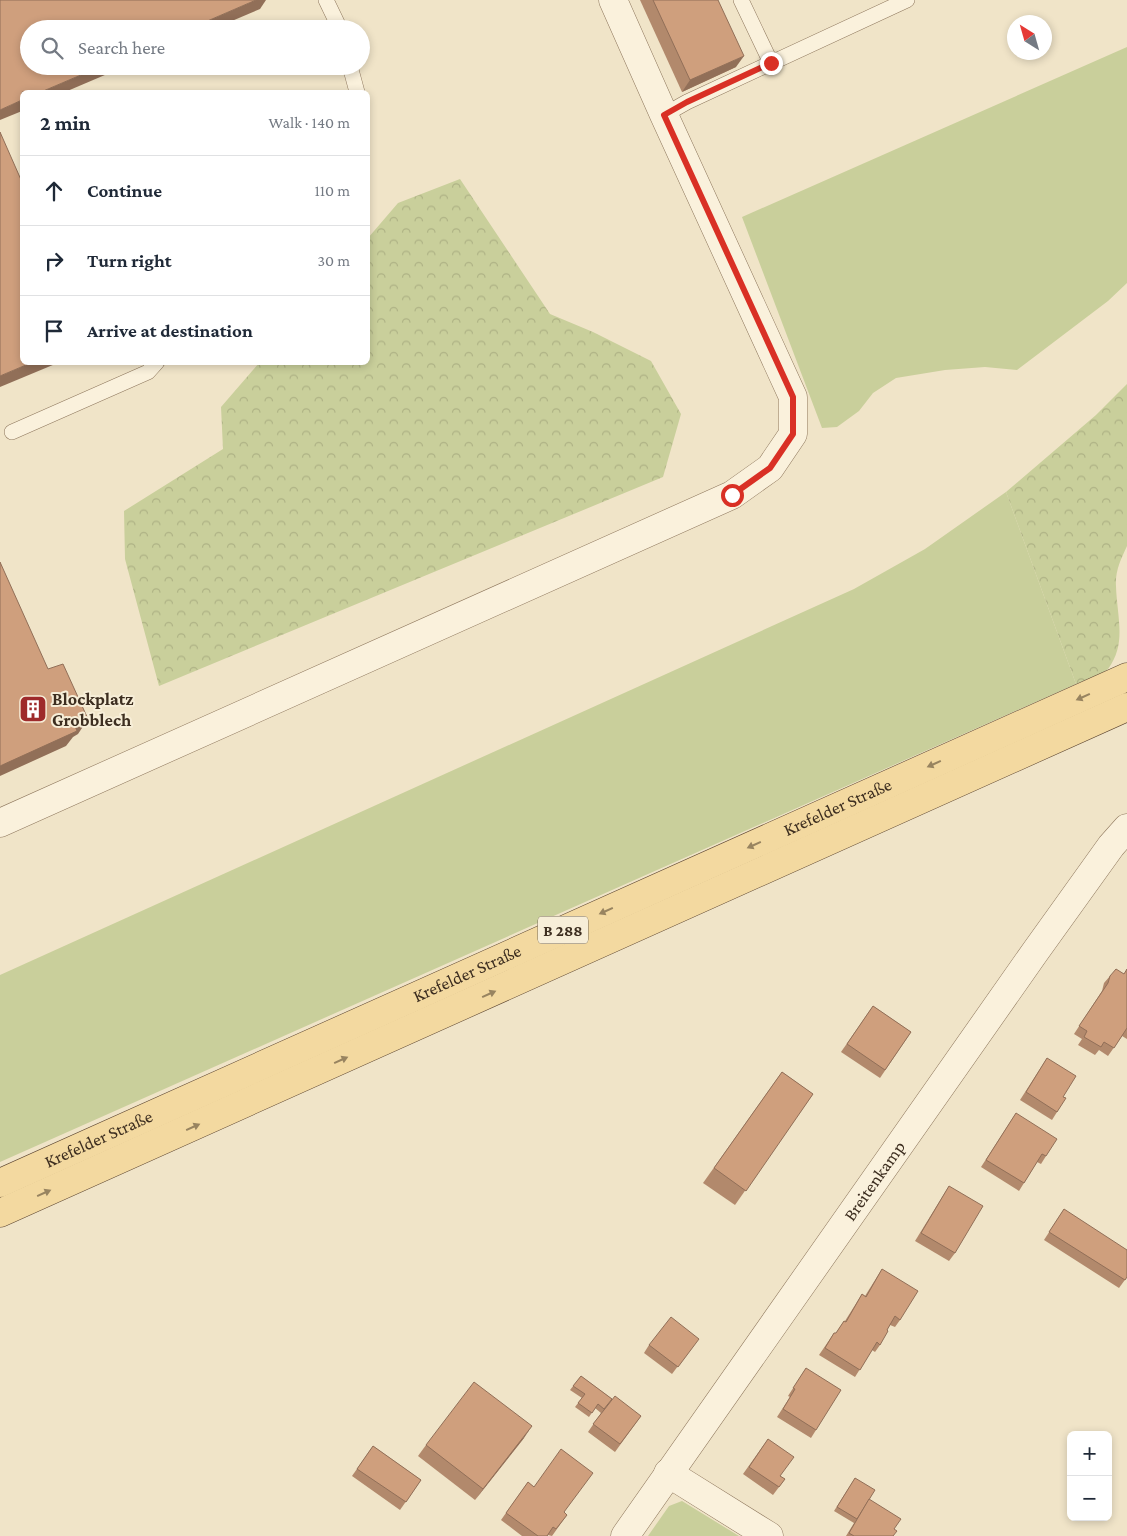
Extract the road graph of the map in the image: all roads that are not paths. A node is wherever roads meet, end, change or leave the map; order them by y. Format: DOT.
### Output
graph roads {
  1 [pos="326,0"];
  2 [pos="613,0"];
  3 [pos="741,0"];
  4 [pos="907,0"];
  5 [pos="336,20"];
  6 [pos="771,63"];
  7 [pos="352,75"];
  8 [pos="356,90"];
  9 [pos="664,115"];
  10 [pos="154,365"];
  11 [pos="12,432"];
  12 [pos="1127,677"];
  13 [pos="1127,707"];
  14 [pos="0,823"];
  15 [pos="1127,828"];
  16 [pos="0,1183"];
  17 [pos="0,1213"];
  18 [pos="668,1473"];
  19 [pos="625,1536"];
  20 [pos="769,1536"];
  1 -- 5 [label="lane"];
  2 -- 9 [label="street"];
  3 -- 6 [label="lane"];
  4 -- 6 [label="lane"];
  6 -- 9 [label="lane"];
  7 -- 8 [label="lane"];
  9 -- 14 [label="street"];
  10 -- 11 [label="lane"];
  12 -- 16 [label="main road, Krefelder Straße / B 288, one-way"];
  17 -- 13 [label="main road, Krefelder Straße / B 288, one-way"];
  15 -- 18 [label="street, Breitenkamp"];
  18 -- 19 [label="street, Breitenkamp"];
  18 -- 20 [label="street"];
}
